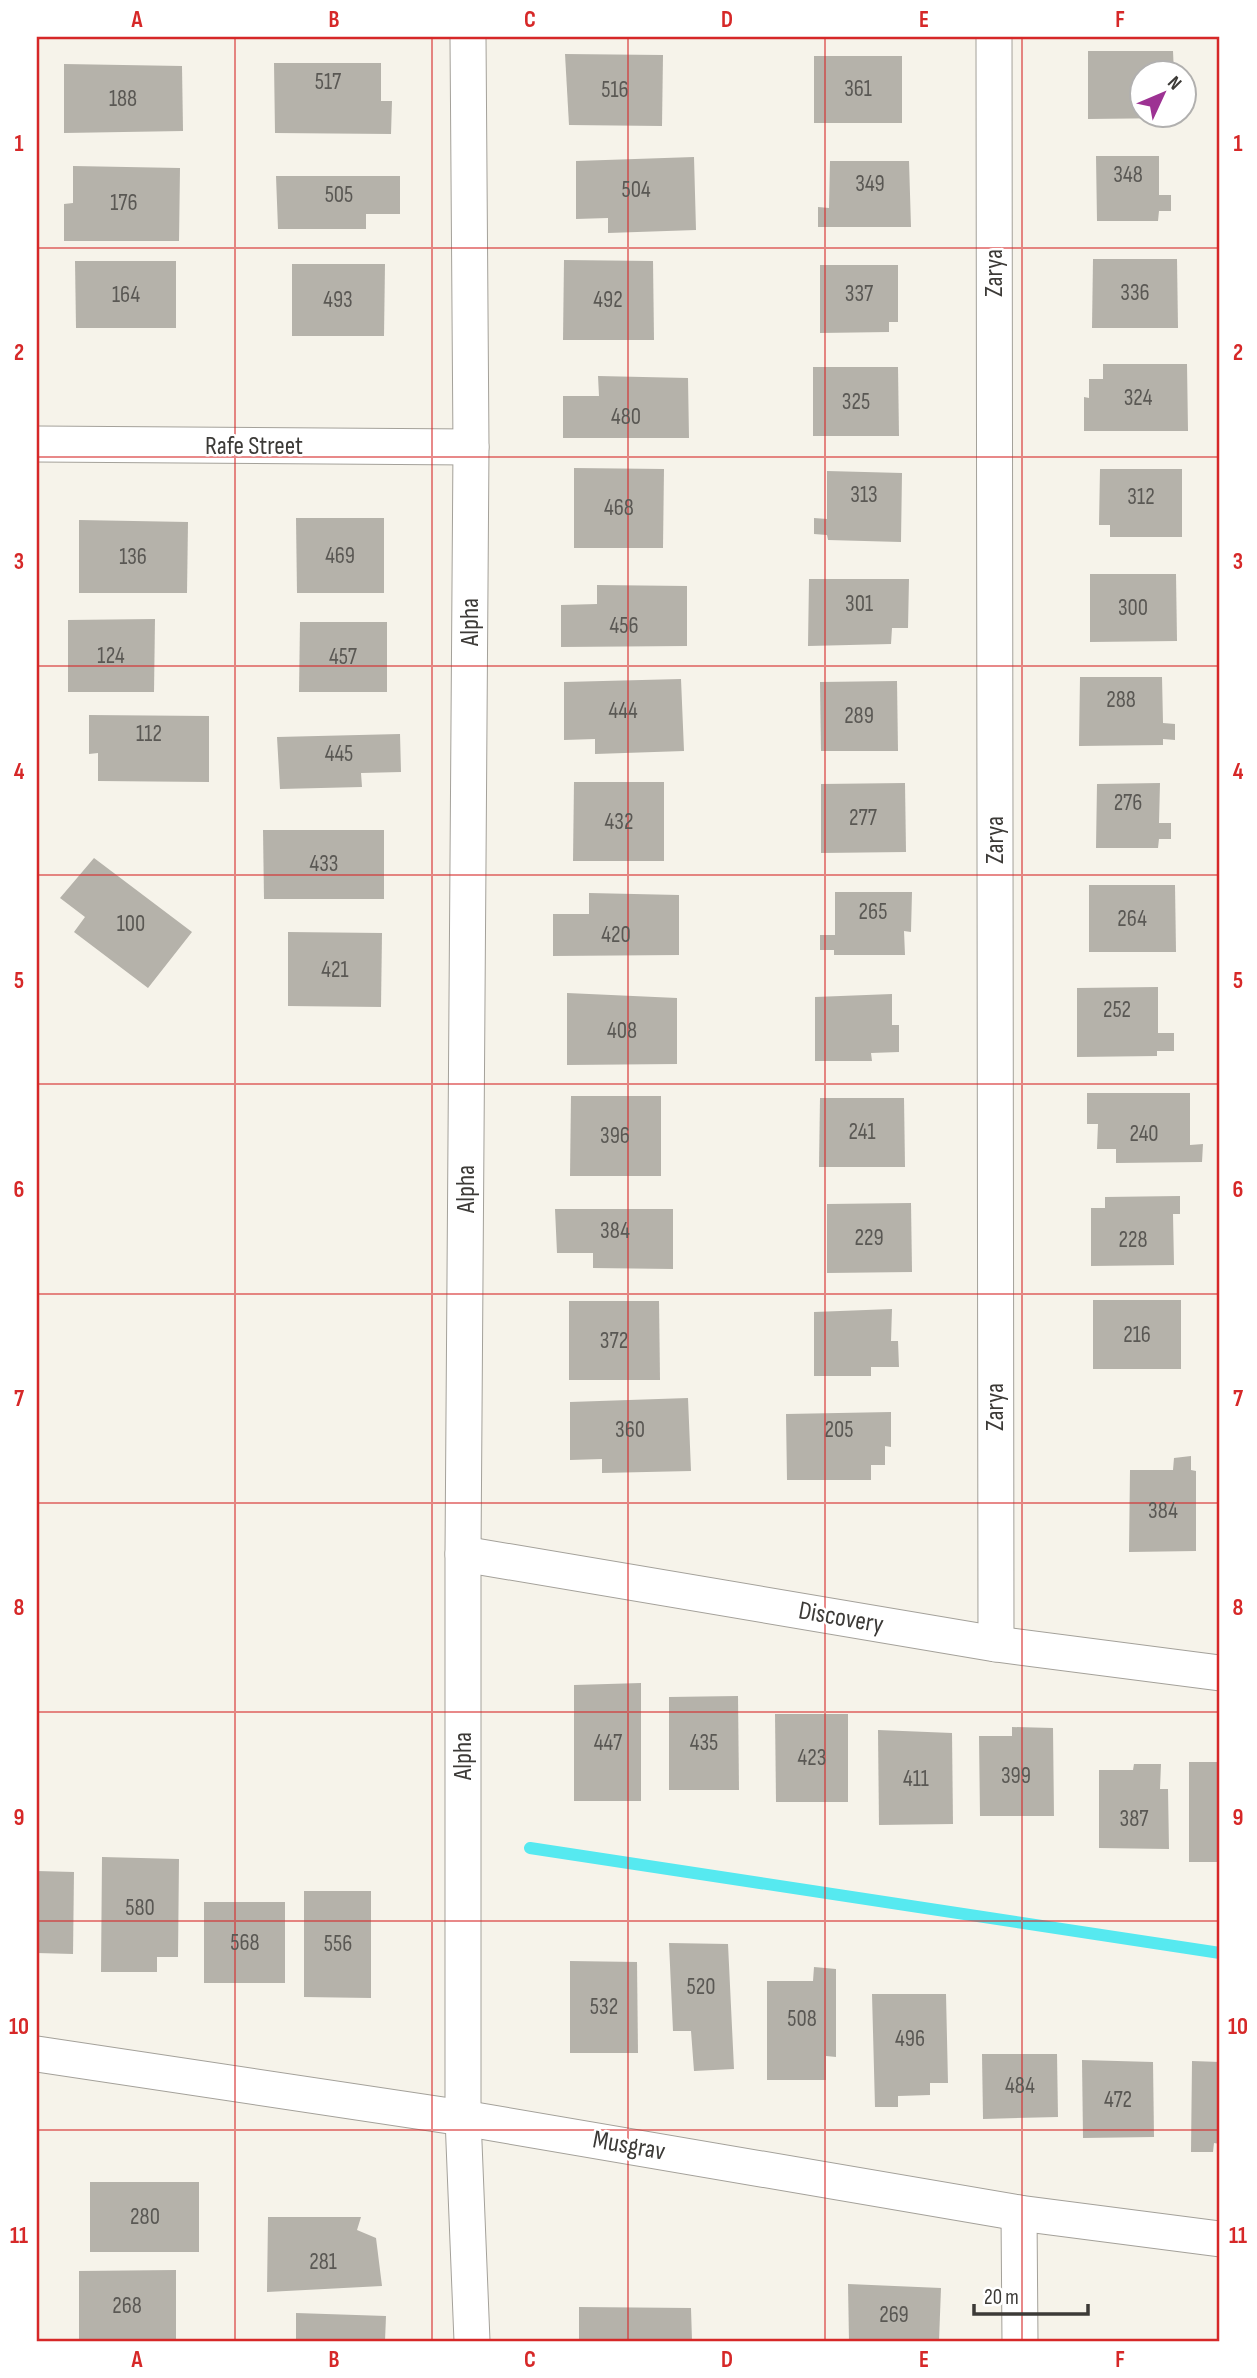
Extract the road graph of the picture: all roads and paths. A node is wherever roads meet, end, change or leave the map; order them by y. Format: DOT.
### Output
graph roads {
  1 [pos="468,37"];
  2 [pos="994,37"];
  3 [pos="37,444"];
  4 [pos="471,447"];
  5 [pos="463,1554"];
  6 [pos="996,1644"];
  7 [pos="1220,1673"];
  8 [pos="37,2054"];
  9 [pos="463,2118"];
  10 [pos="1019,2213"];
  11 [pos="1220,2239"];
  12 [pos="472,2341"];
  13 [pos="1020,2341"];
  1 -- 4 [label="street, Alpha"];
  2 -- 6 [label="street, Zarya"];
  3 -- 4 [label="street, Rafe Street"];
  4 -- 5 [label="street, Alpha"];
  5 -- 6 [label="street, Discovery"];
  5 -- 9 [label="street, Alpha"];
  6 -- 7 [label="street, Discovery"];
  8 -- 9 [label="street, Musgrav"];
  9 -- 10 [label="street, Musgrav"];
  9 -- 12 [label="street, Alpha"];
  10 -- 11 [label="street, Musgrav"];
  10 -- 13 [label="street"];
}
